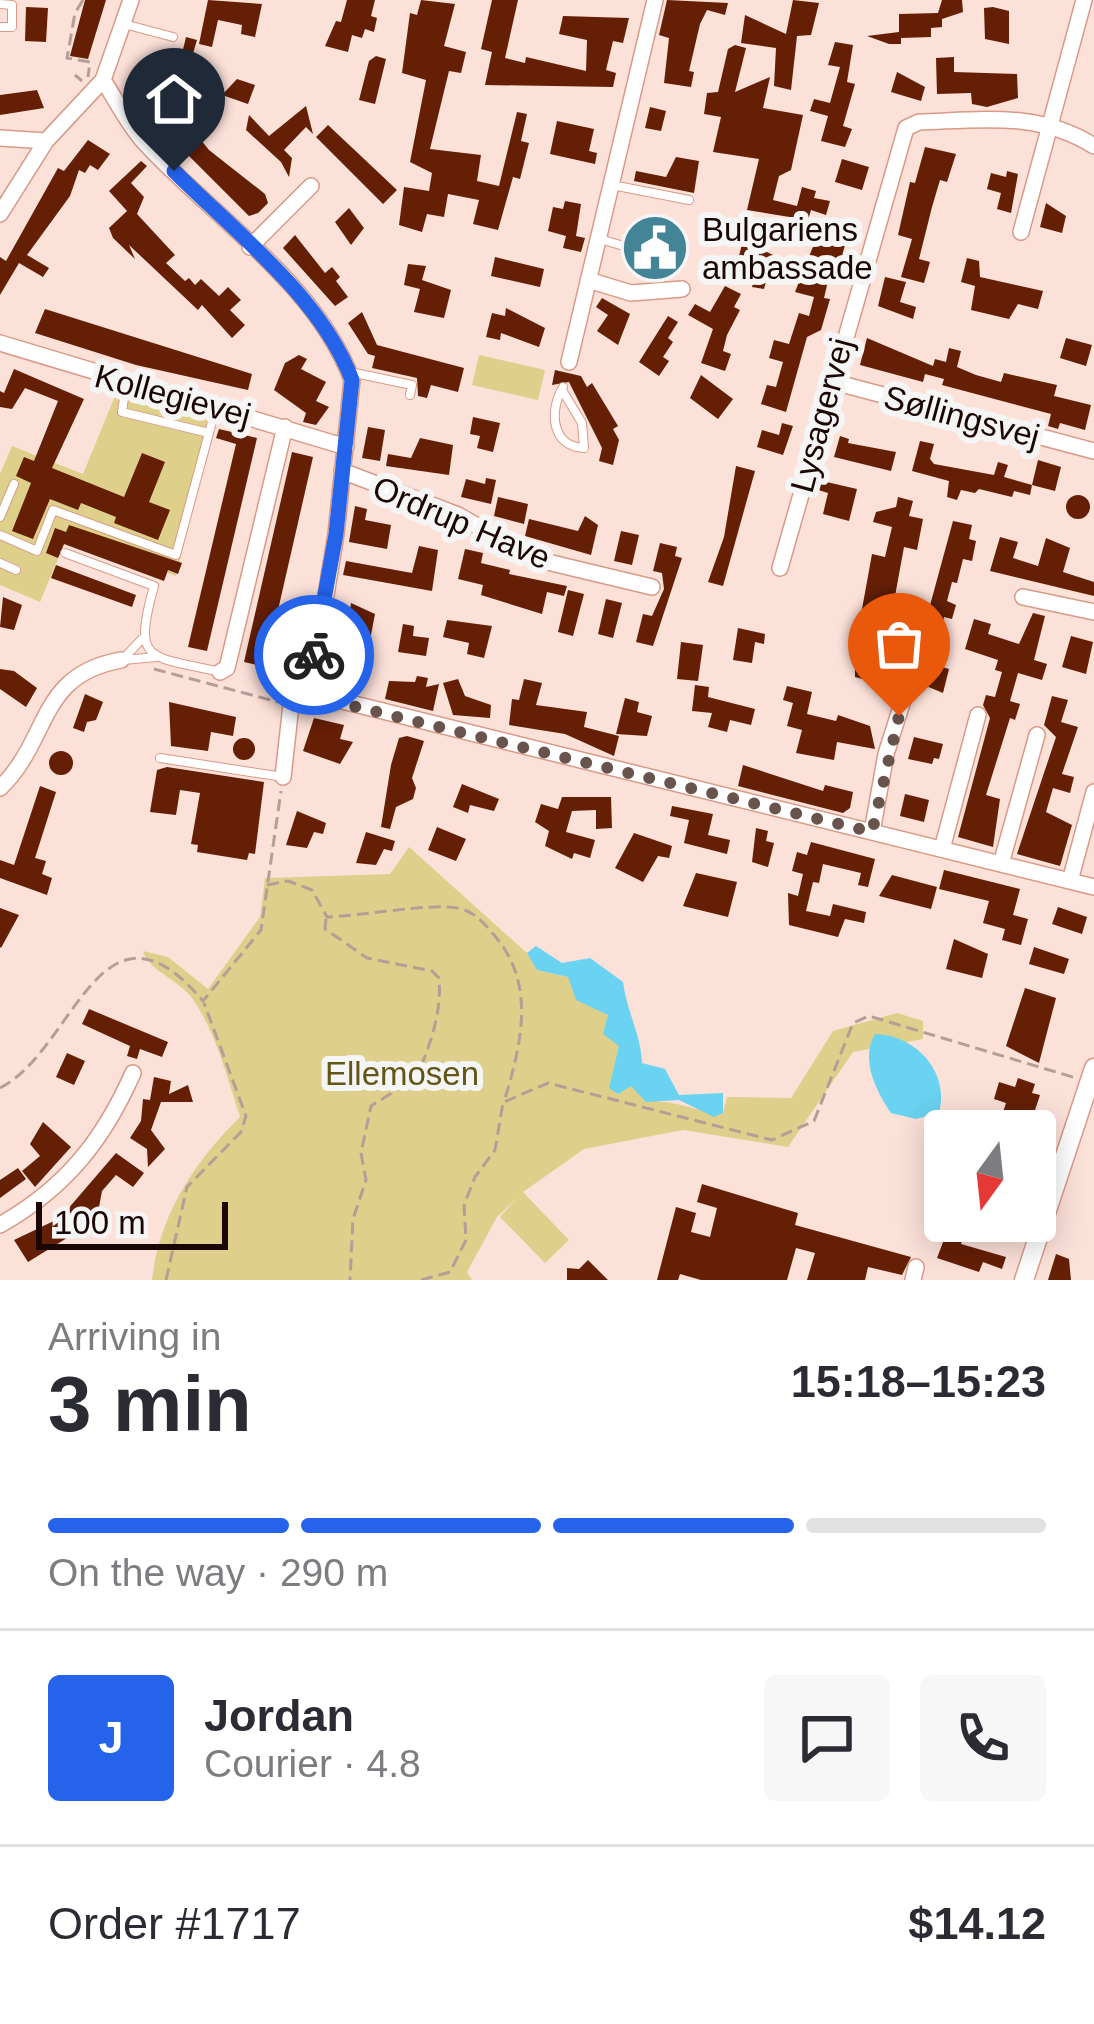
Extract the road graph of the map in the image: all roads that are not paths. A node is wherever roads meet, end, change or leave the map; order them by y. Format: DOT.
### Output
graph roads {
  1 [pos="130,0"];
  2 [pos="655,0"];
  3 [pos="1084,0"];
  4 [pos="0,4"];
  5 [pos="124,24"];
  6 [pos="0,27"];
  7 [pos="173,37"];
  8 [pos="103,80"];
  9 [pos="1050,123"];
  10 [pos="0,138"];
  11 [pos="46,141"];
  12 [pos="1094,146"];
  13 [pos="611,185"];
  14 [pos="311,186"];
  15 [pos="689,200"];
  16 [pos="0,214"];
  17 [pos="1021,232"];
  18 [pos="598,239"];
  19 [pos="250,247"];
  20 [pos="637,250"];
  21 [pos="588,280"];
  22 [pos="682,289"];
  23 [pos="0,343"];
  24 [pos="567,368"];
  25 [pos="349,372"];
  26 [pos="830,382"];
  27 [pos="126,385"];
  28 [pos="562,389"];
  29 [pos="410,395"];
  30 [pos="216,407"];
  31 [pos="285,427"];
  32 [pos="209,433"];
  33 [pos="346,447"];
  34 [pos="1094,451"];
  35 [pos="342,471"];
  36 [pos="14,484"];
  37 [pos="0,517"];
  38 [pos="0,535"];
  39 [pos="65,553"];
  40 [pos="0,563"];
  41 [pos="780,568"];
  42 [pos="16,570"];
  43 [pos="652,587"];
  44 [pos="1023,597"];
  45 [pos="1094,612"];
  46 [pos="319,626"];
  47 [pos="142,639"];
  48 [pos="158,657"];
  49 [pos="121,660"];
  50 [pos="220,672"];
  51 [pos="906,691"];
  52 [pos="978,715"];
  53 [pos="1037,735"];
  54 [pos="160,758"];
  55 [pos="283,777"];
  56 [pos="0,788"];
  57 [pos="1094,793"];
  58 [pos="872,832"];
  59 [pos="942,850"];
  60 [pos="1001,864"];
  61 [pos="1070,881"];
  62 [pos="1094,886"];
  63 [pos="133,1073"];
  64 [pos="1092,1075"];
  65 [pos="0,1225"];
  66 [pos="1024,1280"];
  1 -- 5 [label="street"];
  2 -- 13 [label="street"];
  3 -- 9 [label="street"];
  4 -- 6 [label="lane"];
  5 -- 7 [label="lane"];
  5 -- 8 [label="street"];
  8 -- 11 [label="street"];
  8 -- 19 [label="street"];
  9 -- 12 [label="street"];
  9 -- 17 [label="street"];
  9 -- 26 [label="street, Lysagervej"];
  10 -- 11 [label="street"];
  11 -- 16 [label="street"];
  13 -- 15 [label="lane"];
  13 -- 18 [label="street"];
  14 -- 19 [label="street"];
  18 -- 20 [label="lane"];
  18 -- 21 [label="street"];
  19 -- 25 [label="street"];
  21 -- 22 [label="street"];
  21 -- 24 [label="street"];
  23 -- 27 [label="street, Kollegievej"];
  25 -- 29 [label="lane"];
  25 -- 33 [label="street"];
  26 -- 34 [label="street, Søllingsvej"];
  26 -- 41 [label="street, Lysagervej"];
  27 -- 30 [label="street, Kollegievej"];
  27 -- 32 [label="lane"];
  28 -- 28 [label="lane"];
  30 -- 31 [label="street, Kollegievej"];
  30 -- 32 [label="lane"];
  31 -- 33 [label="street, Kollegievej"];
  31 -- 50 [label="street"];
  32 -- 38 [label="lane"];
  33 -- 35 [label="street"];
  35 -- 43 [label="street, Ordrup Have"];
  35 -- 46 [label="street"];
  36 -- 37 [label="lane"];
  39 -- 47 [label="lane"];
  40 -- 42 [label="lane"];
  44 -- 45 [label="street"];
  46 -- 55 [label="street"];
  46 -- 58 [label="street"];
  47 -- 48 [label="lane"];
  47 -- 49 [label="lane"];
  48 -- 49 [label="lane"];
  48 -- 50 [label="lane"];
  49 -- 56 [label="street"];
  51 -- 58 [label="street"];
  52 -- 59 [label="street"];
  53 -- 60 [label="street"];
  54 -- 55 [label="lane"];
  57 -- 61 [label="street"];
  58 -- 59 [label="street"];
  59 -- 60 [label="street"];
  60 -- 61 [label="street"];
  61 -- 62 [label="street"];
  63 -- 65 [label="street"];
  64 -- 66 [label="street"];
}
